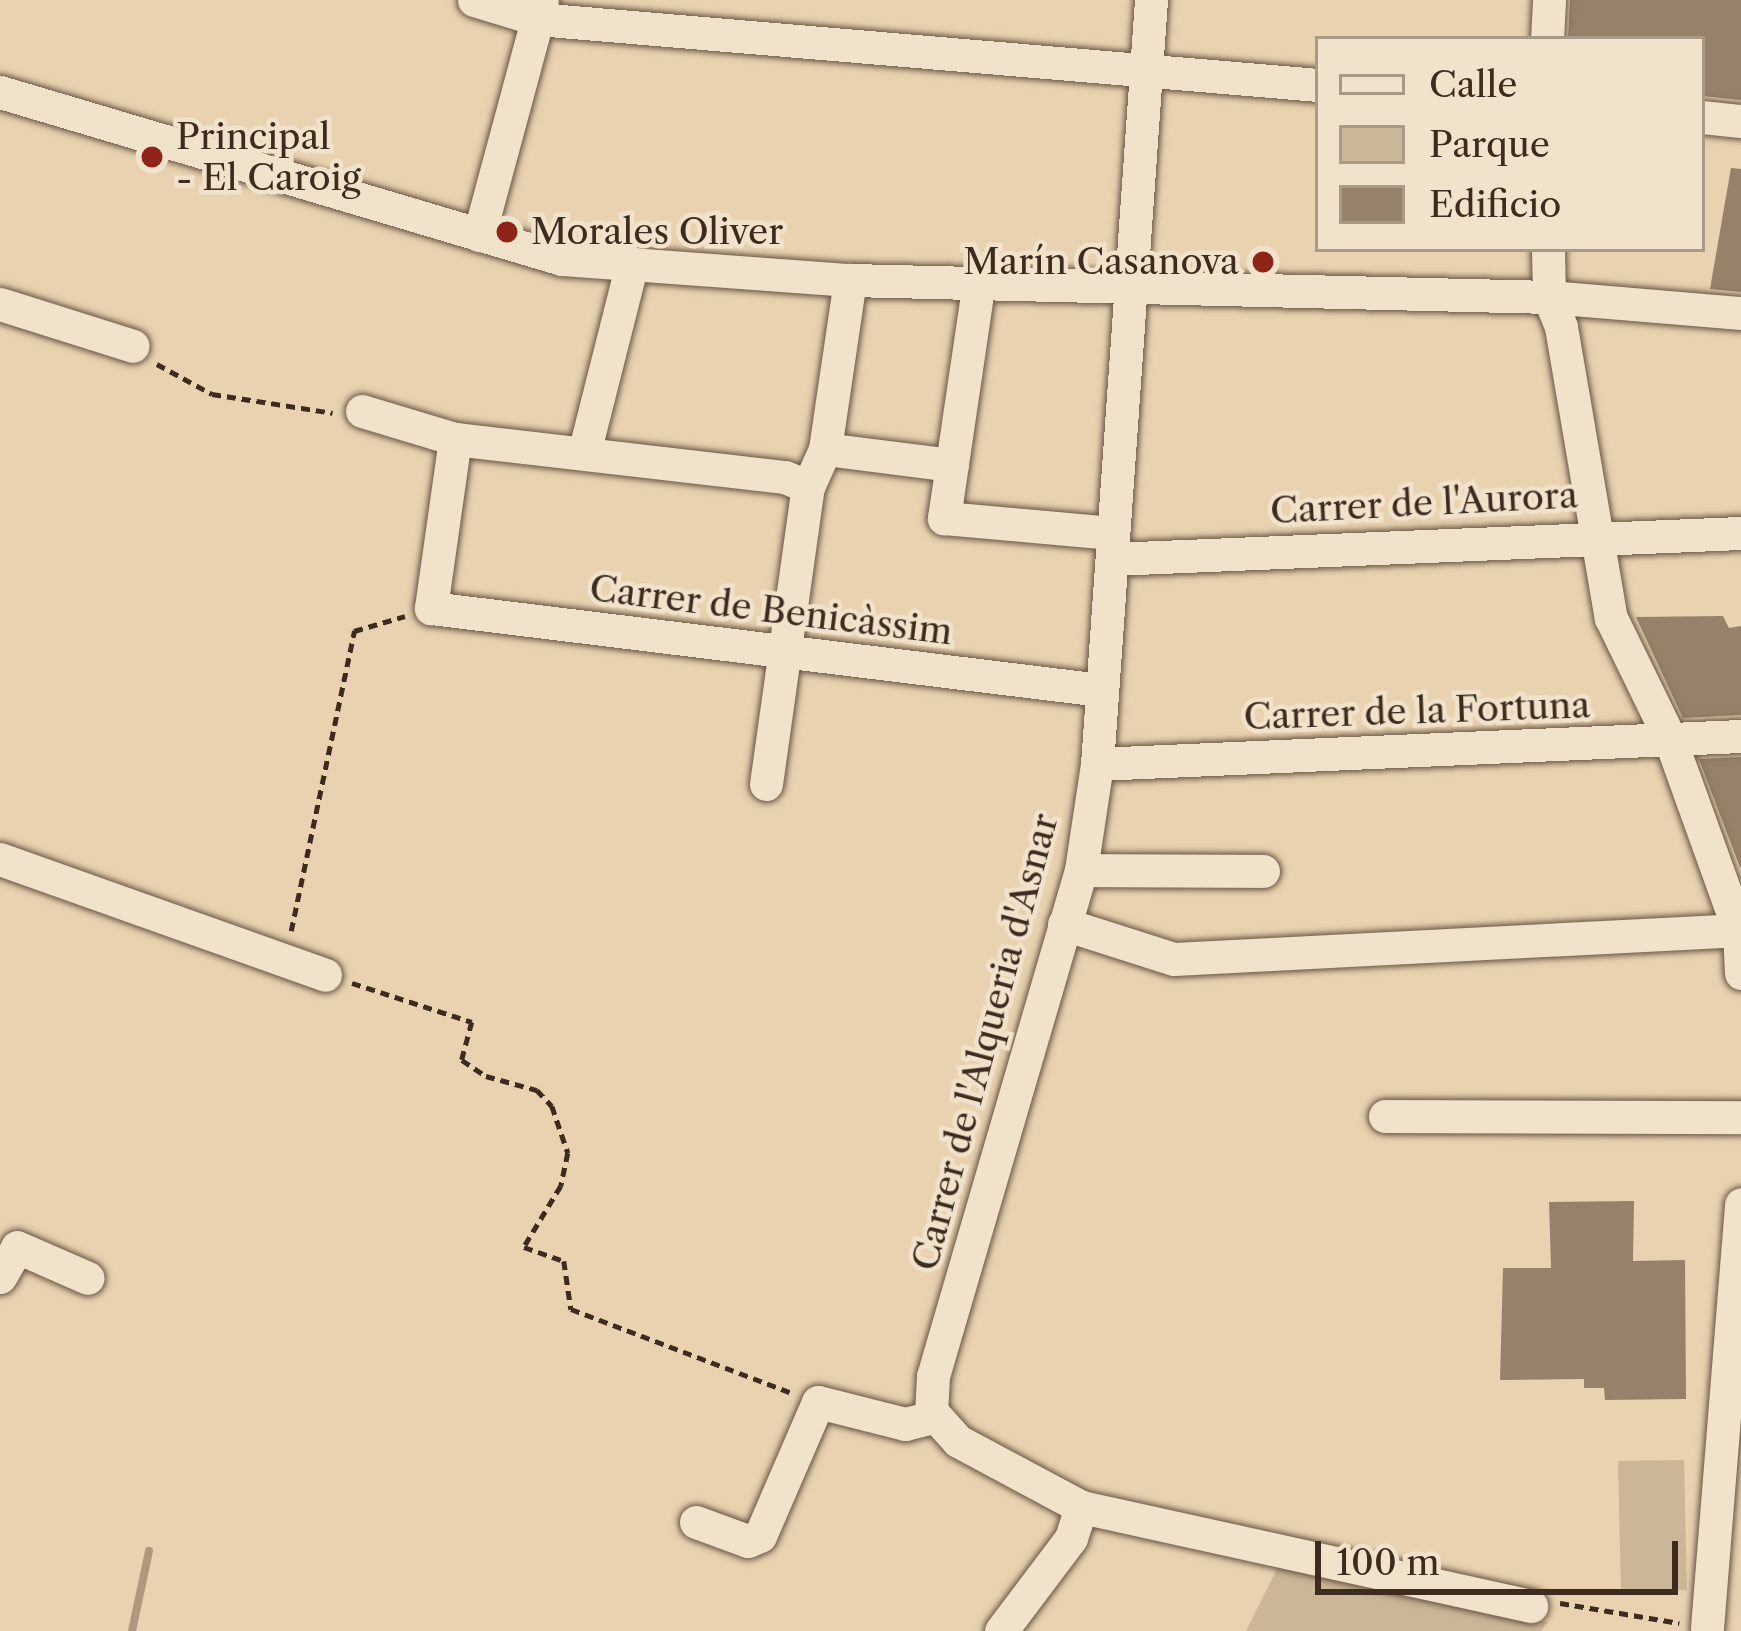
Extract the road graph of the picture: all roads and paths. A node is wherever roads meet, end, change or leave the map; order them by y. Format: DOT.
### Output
graph roads {
  1 [pos="474,0"];
  2 [pos="1151,0"];
  3 [pos="1549,0"];
  4 [pos="540,9"];
  5 [pos="1547,36"];
  6 [pos="1144,70"];
  7 [pos="1315,85"];
  8 [pos="0,92"];
  9 [pos="1705,117"];
  10 [pos="1741,121"];
  11 [pos="479,235"];
  12 [pos="1548,252"];
  13 [pos="632,263"];
  14 [pos="850,280"];
  15 [pos="979,281"];
  16 [pos="1128,289"];
  17 [pos="1549,297"];
  18 [pos="0,304"];
  19 [pos="1741,313"];
  20 [pos="133,346"];
  21 [pos="362,411"];
  22 [pos="455,439"];
  23 [pos="825,448"];
  24 [pos="584,453"];
  25 [pos="952,465"];
  26 [pos="808,487"];
  27 [pos="1598,533"];
  28 [pos="1741,533"];
  29 [pos="1112,546"];
  30 [pos="431,608"];
  31 [pos="787,651"];
  32 [pos="1101,690"];
  33 [pos="1741,736"];
  34 [pos="1670,740"];
  35 [pos="1097,764"];
  36 [pos="766,784"];
  37 [pos="0,859"];
  38 [pos="1081,870"];
  39 [pos="1263,872"];
  40 [pos="1064,924"];
  41 [pos="1740,930"];
  42 [pos="285,960"];
  43 [pos="1741,974"];
  44 [pos="325,975"];
  45 [pos="1385,1116"];
  46 [pos="1741,1117"];
  47 [pos="1741,1204"];
  48 [pos="0,1277"];
  49 [pos="88,1278"];
  50 [pos="818,1402"];
  51 [pos="934,1418"];
  52 [pos="1081,1507"];
  53 [pos="696,1522"];
  54 [pos="1531,1606"];
  55 [pos="1707,1628"];
  56 [pos="1000,1631"];
  1 -- 4 [label="street"];
  2 -- 6 [label="street, Carrer de l'Alqueria d'Asnar"];
  3 -- 5 [label="street"];
  4 -- 6 [label="street"];
  4 -- 11 [label="street"];
  6 -- 7 [label="street"];
  6 -- 16 [label="street, Carrer de l'Alqueria d'Asnar"];
  8 -- 11 [label="street"];
  9 -- 10 [label="street"];
  11 -- 13 [label="street"];
  12 -- 17 [label="street"];
  13 -- 14 [label="street"];
  13 -- 24 [label="street"];
  14 -- 15 [label="street"];
  14 -- 23 [label="street"];
  15 -- 16 [label="street"];
  15 -- 25 [label="street"];
  16 -- 17 [label="street"];
  16 -- 29 [label="street, Carrer de l'Alqueria d'Asnar"];
  17 -- 19 [label="street"];
  17 -- 27 [label="street"];
  18 -- 20 [label="street"];
  20 -- 21 [label="path"];
  21 -- 22 [label="street"];
  22 -- 24 [label="street"];
  22 -- 30 [label="street"];
  23 -- 25 [label="street"];
  23 -- 26 [label="street"];
  24 -- 26 [label="street"];
  25 -- 29 [label="street, Carrer de l'Aurora"];
  26 -- 31 [label="street"];
  27 -- 28 [label="street, Carrer de l'Aurora"];
  27 -- 29 [label="street, Carrer de l'Aurora"];
  27 -- 34 [label="street"];
  29 -- 32 [label="street, Carrer de l'Alqueria d'Asnar"];
  30 -- 31 [label="street, Carrer de Benicàssim"];
  30 -- 42 [label="path"];
  31 -- 32 [label="street, Carrer de Benicàssim"];
  31 -- 36 [label="street"];
  32 -- 35 [label="street, Carrer de l'Alqueria d'Asnar"];
  33 -- 34 [label="street, Carrer de la Fortuna"];
  34 -- 35 [label="street, Carrer de la Fortuna"];
  34 -- 41 [label="street"];
  35 -- 38 [label="street, Carrer de l'Alqueria d'Asnar"];
  37 -- 42 [label="street"];
  38 -- 39 [label="street"];
  38 -- 40 [label="street, Carrer de l'Alqueria d'Asnar"];
  40 -- 41 [label="street"];
  40 -- 51 [label="street, Carrer de l'Alqueria d'Asnar"];
  41 -- 43 [label="street"];
  42 -- 44 [label="street"];
  44 -- 50 [label="path"];
  45 -- 46 [label="street"];
  47 -- 55 [label="street"];
  48 -- 49 [label="street"];
  50 -- 51 [label="street"];
  50 -- 53 [label="street"];
  51 -- 52 [label="street"];
  52 -- 54 [label="street"];
  52 -- 56 [label="street"];
  54 -- 55 [label="path"];
}
